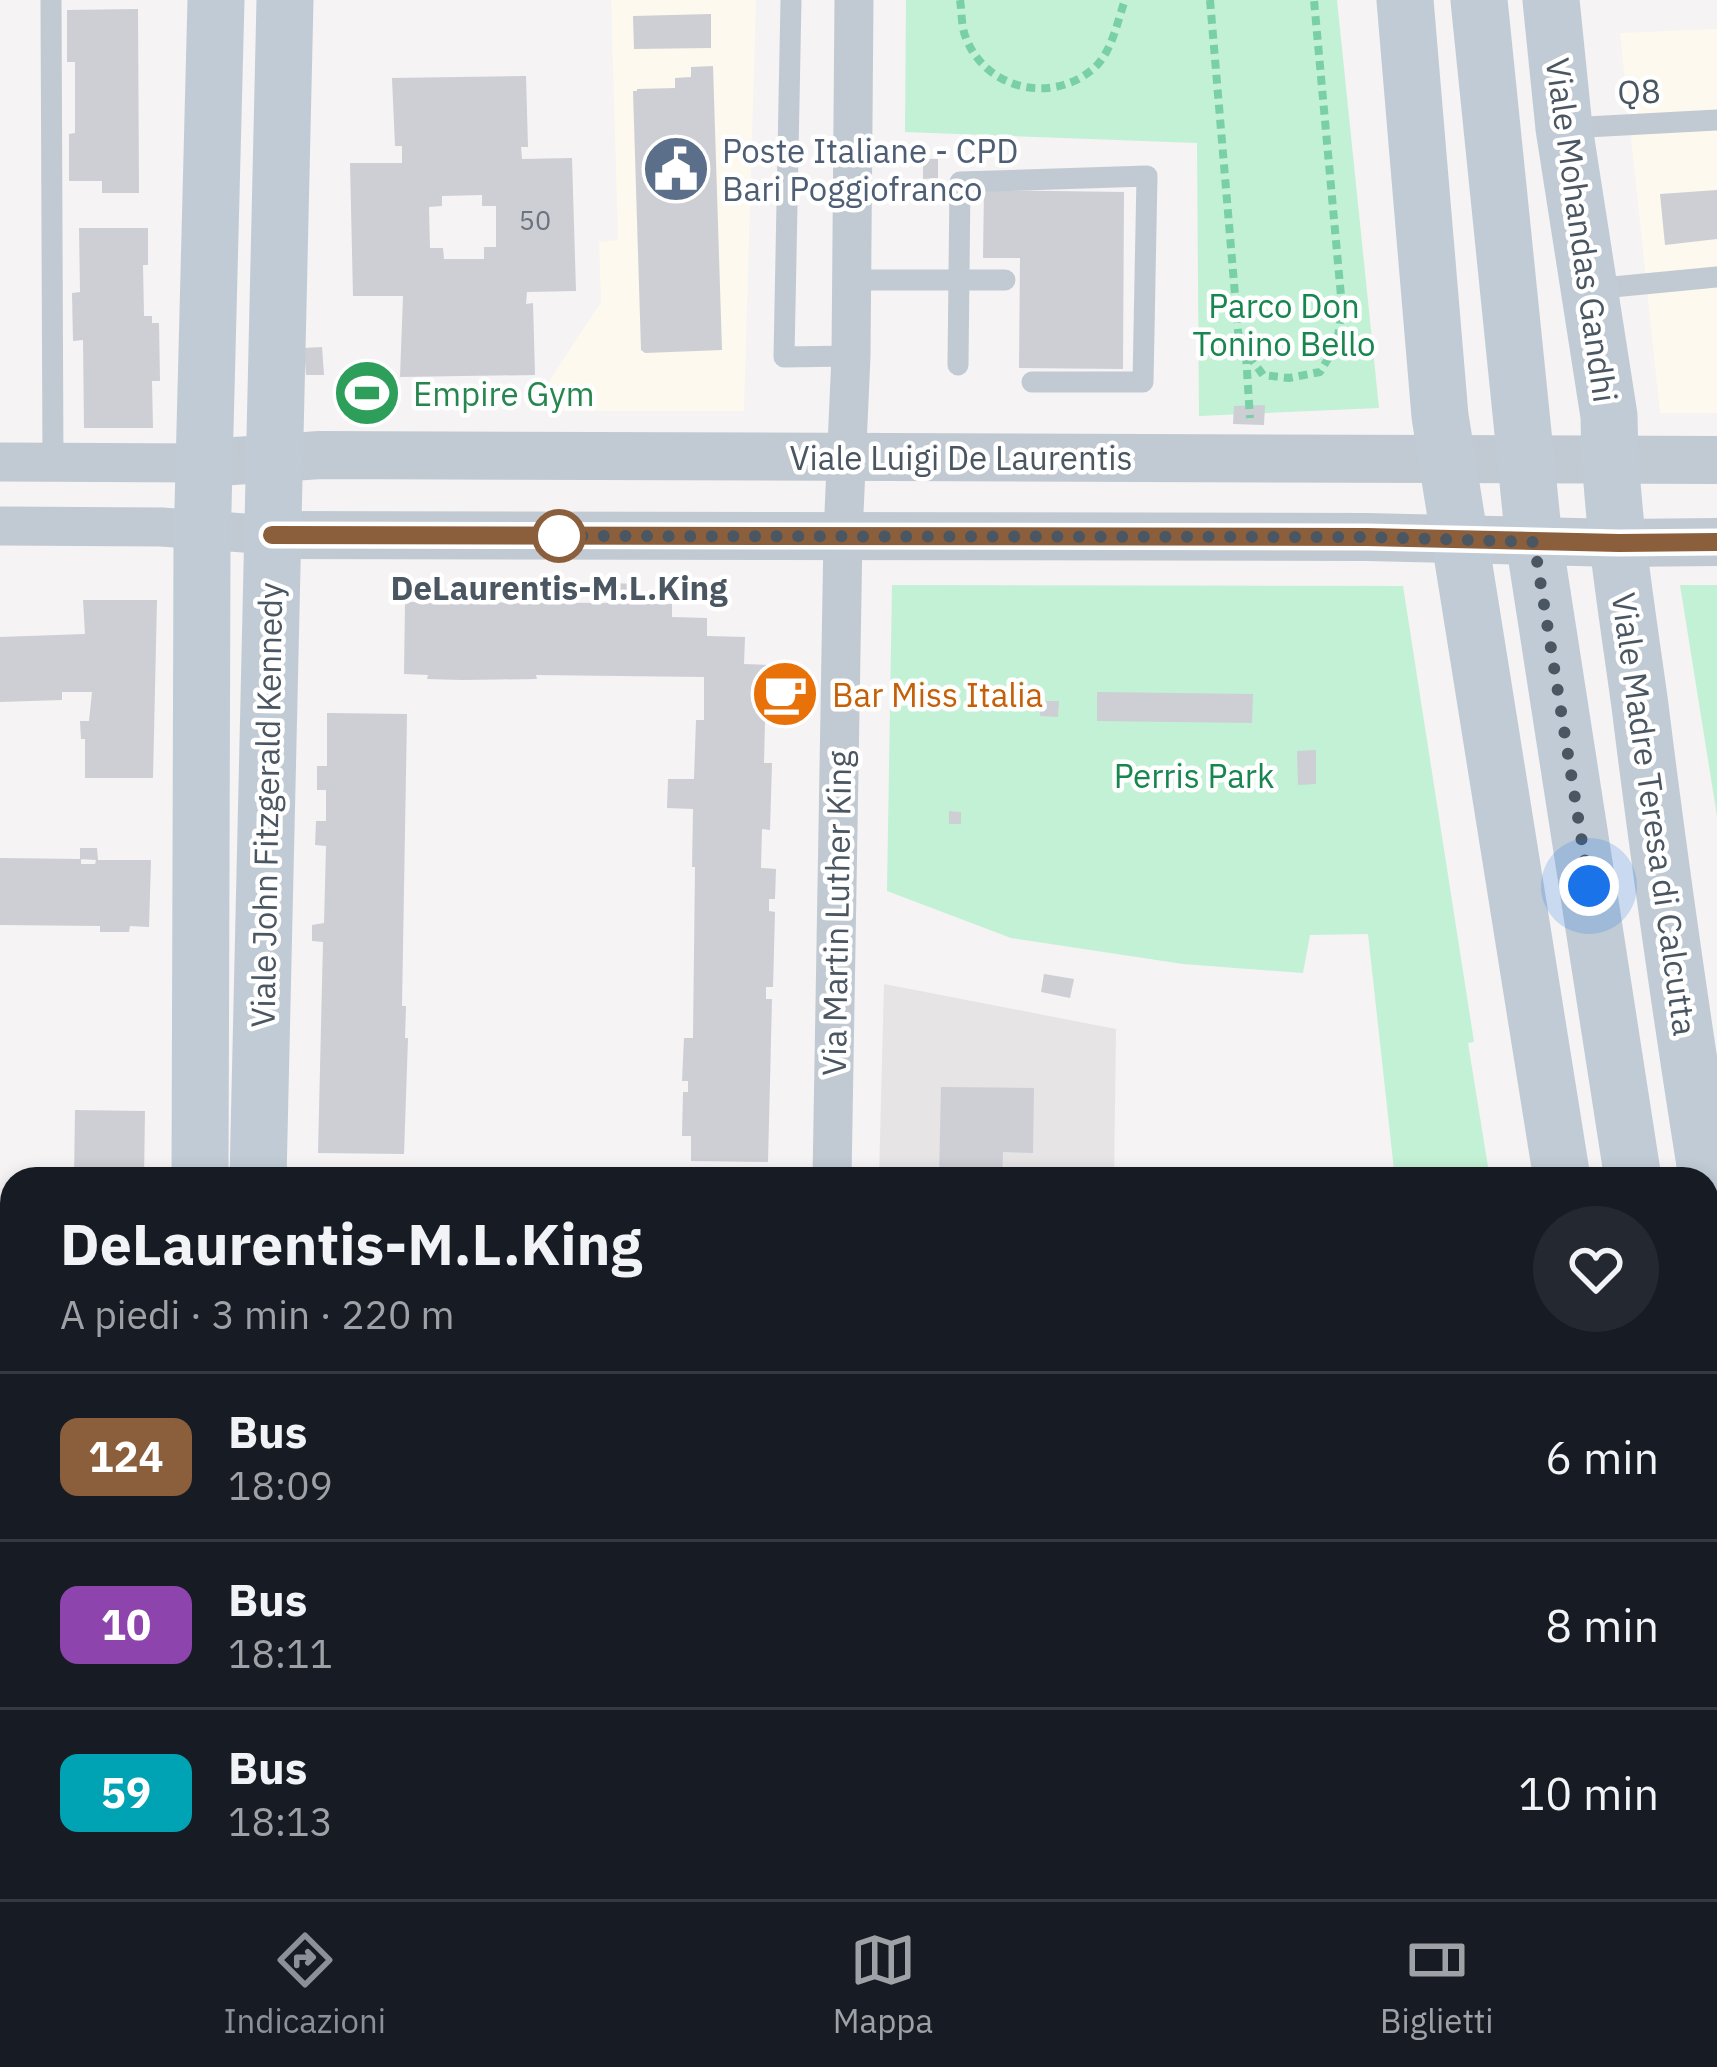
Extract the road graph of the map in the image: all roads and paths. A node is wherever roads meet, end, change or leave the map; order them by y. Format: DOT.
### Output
graph roads {
  1 [pos="51,0"];
  2 [pos="216,0"];
  3 [pos="285,0"];
  4 [pos="791,0"];
  5 [pos="854,0"];
  6 [pos="960,0"];
  7 [pos="1125,0"];
  8 [pos="1210,0"];
  9 [pos="1314,0"];
  10 [pos="1479,0"];
  11 [pos="1551,0"];
  12 [pos="1406,10"];
  13 [pos="1485,58"];
  14 [pos="1717,119"];
  15 [pos="1564,128"];
  16 [pos="1717,277"];
  17 [pos="958,278"];
  18 [pos="853,280"];
  19 [pos="1005,280"];
  20 [pos="1591,289"];
  21 [pos="1246,354"];
  22 [pos="851,356"];
  23 [pos="958,365"];
  24 [pos="1032,382"];
  25 [pos="1250,420"];
  26 [pos="846,456"];
  27 [pos="274,457"];
  28 [pos="1446,460"];
  29 [pos="1609,460"];
  30 [pos="1717,460"];
  31 [pos="0,461"];
  32 [pos="1527,461"];
  33 [pos="53,462"];
  34 [pos="205,463"];
  35 [pos="0,526"];
  36 [pos="203,529"];
  37 [pos="272,535"];
  38 [pos="843,535"];
  39 [pos="1461,540"];
  40 [pos="1534,542"];
  41 [pos="1717,542"];
  42 [pos="1619,543"];
  43 [pos="1589,886"];
  44 [pos="1666,915"];
  45 [pos="1704,1105"];
  46 [pos="200,1167"];
  47 [pos="258,1167"];
  48 [pos="832,1167"];
  49 [pos="1560,1167"];
  50 [pos="1632,1167"];
  51 [pos="1710,1167"];
  1 -- 33 [label="lane"];
  2 -- 34 [label="main road, Viale John Fitzgerald Kennedy"];
  3 -- 27 [label="main road, Viale John Fitzgerald Kennedy"];
  4 -- 22 [label="lane"];
  5 -- 18 [label="street, Via Martin Luther King"];
  6 -- 7 [label="path"];
  8 -- 21 [label="path"];
  9 -- 21 [label="path"];
  10 -- 13 [label="main road"];
  11 -- 15 [label="main road, Viale Mohandas Gandhi"];
  12 -- 13 [label="main road"];
  12 -- 28 [label="main road"];
  13 -- 32 [label="main road"];
  14 -- 15 [label="lane, Q8"];
  15 -- 20 [label="main road, Viale Mohandas Gandhi"];
  16 -- 20 [label="lane"];
  17 -- 18 [label="lane"];
  17 -- 19 [label="lane"];
  17 -- 23 [label="lane"];
  17 -- 24 [label="lane"];
  18 -- 22 [label="street, Via Martin Luther King"];
  20 -- 29 [label="main road, Viale Mohandas Gandhi"];
  21 -- 25 [label="path"];
  22 -- 26 [label="street, Via Martin Luther King"];
  26 -- 27 [label="street, Viale Luigi De Laurentis"];
  26 -- 28 [label="street, Viale Luigi De Laurentis"];
  26 -- 38 [label="street, Via Martin Luther King"];
  27 -- 34 [label="street, Viale Luigi De Laurentis"];
  27 -- 37 [label="main road, Viale John Fitzgerald Kennedy"];
  28 -- 32 [label="street, Viale Luigi De Laurentis"];
  28 -- 39 [label="main road"];
  29 -- 30 [label="street, Viale Luigi De Laurentis"];
  29 -- 32 [label="street, Viale Luigi De Laurentis"];
  29 -- 42 [label="main road, Viale Madre Teresa di Calcutta"];
  31 -- 33 [label="street"];
  32 -- 40 [label="main road"];
  33 -- 34 [label="street"];
  34 -- 36 [label="main road, Viale John Fitzgerald Kennedy"];
  35 -- 36 [label="street"];
  36 -- 37 [label="street"];
  36 -- 46 [label="main road, Viale John Fitzgerald Kennedy"];
  37 -- 38 [label="street"];
  37 -- 47 [label="main road, Viale John Fitzgerald Kennedy"];
  38 -- 39 [label="street"];
  38 -- 48 [label="street, Via Martin Luther King"];
  39 -- 40 [label="street"];
  39 -- 49 [label="main road"];
  40 -- 42 [label="street"];
  40 -- 43 [label="main road"];
  41 -- 42 [label="street"];
  42 -- 44 [label="main road, Viale Madre Teresa di Calcutta"];
  43 -- 44 [label="main road"];
  43 -- 50 [label="main road"];
  44 -- 45 [label="main road, Viale Madre Teresa di Calcutta"];
  45 -- 51 [label="main road, Viale Madre Teresa di Calcutta"];
}
